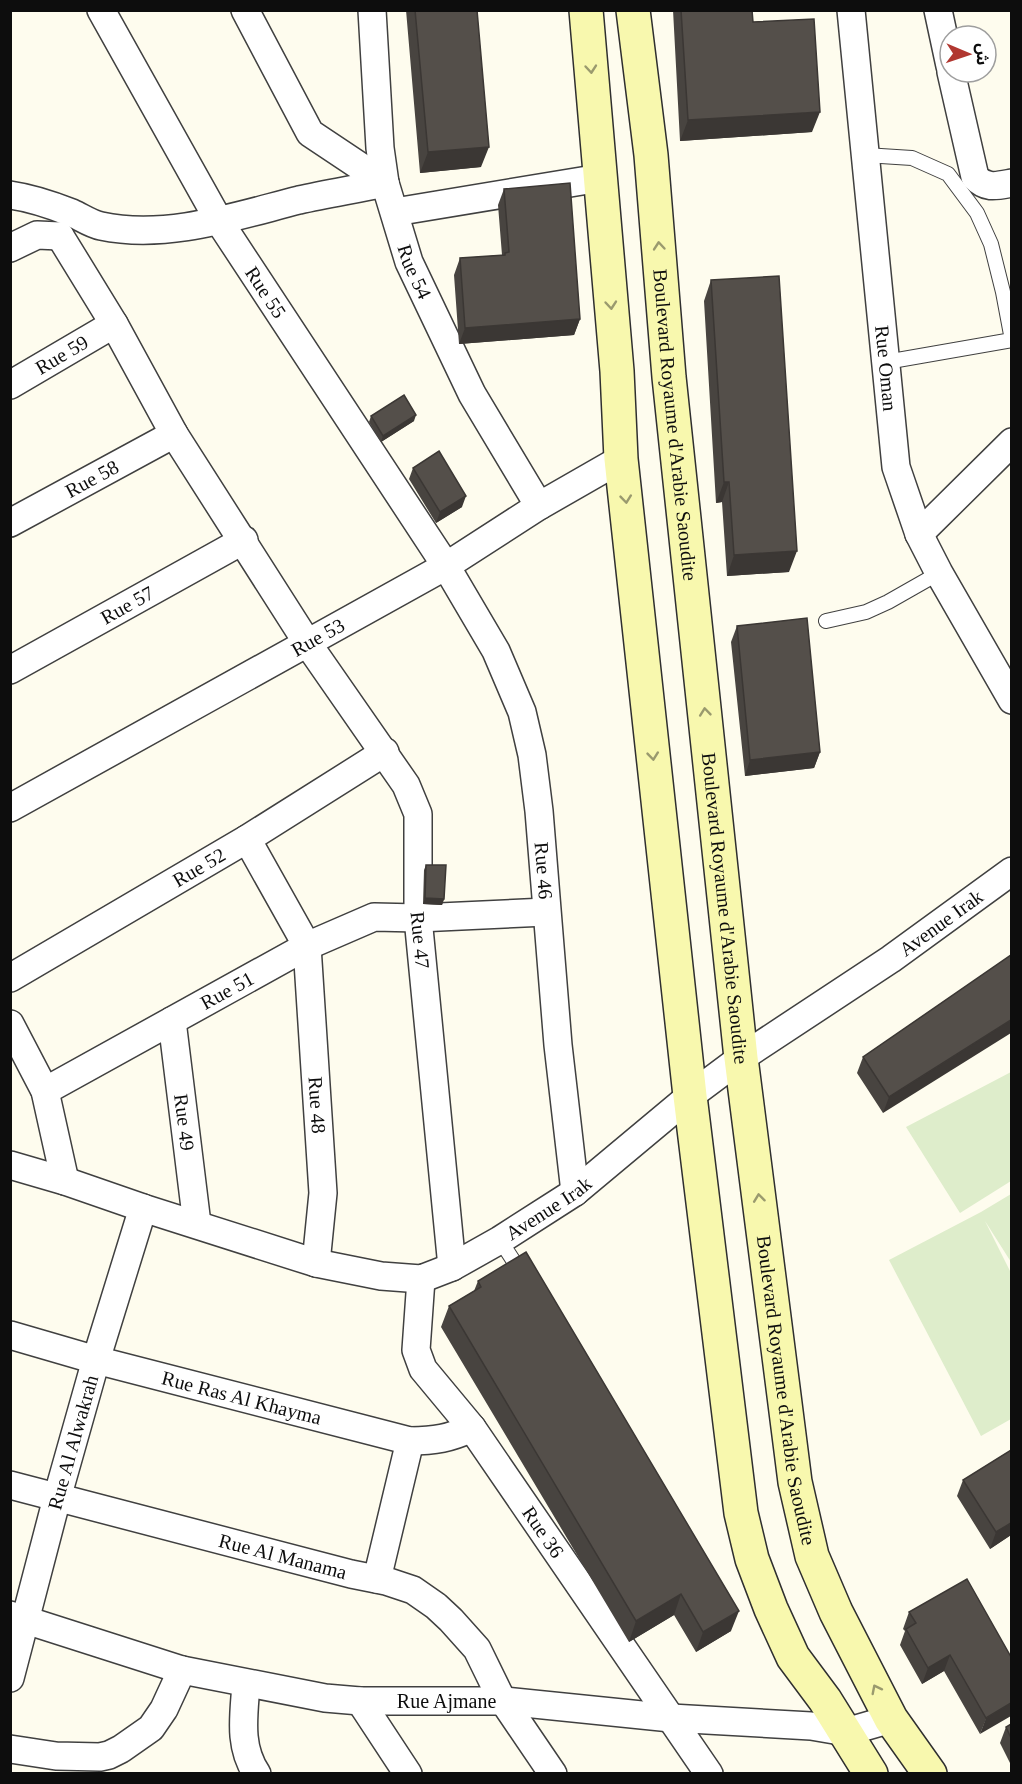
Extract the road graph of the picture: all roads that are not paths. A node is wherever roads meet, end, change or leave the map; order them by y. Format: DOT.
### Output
graph roads {
  1 [pos="100,10"];
  2 [pos="245,10"];
  3 [pos="372,10"];
  4 [pos="585,10"];
  5 [pos="633,10"];
  6 [pos="852,10"];
  7 [pos="954,84"];
  8 [pos="865,155"];
  9 [pos="600,178"];
  10 [pos="385,183"];
  11 [pos="1011,183"];
  12 [pos="10,195"];
  13 [pos="395,212"];
  14 [pos="219,221"];
  15 [pos="66,224"];
  16 [pos="10,248"];
  17 [pos="114,324"];
  18 [pos="1011,340"];
  19 [pos="886,362"];
  20 [pos="617,371"];
  21 [pos="669,377"];
  22 [pos="10,385"];
  23 [pos="174,434"];
  24 [pos="1010,446"];
  25 [pos="621,459"];
  26 [pos="539,506"];
  27 [pos="10,523"];
  28 [pos="919,534"];
  29 [pos="243,540"];
  30 [pos="446,566"];
  31 [pos="939,573"];
  32 [pos="826,621"];
  33 [pos="308,644"];
  34 [pos="10,670"];
  35 [pos="1011,700"];
  36 [pos="385,752"];
  37 [pos="10,808"];
  38 [pos="247,839"];
  39 [pos="1011,870"];
  40 [pos="546,912"];
  41 [pos="418,918"];
  42 [pos="307,946"];
  43 [pos="10,978"];
  44 [pos="172,1021"];
  45 [pos="10,1024"];
  46 [pos="741,1058"];
  47 [pos="45,1090"];
  48 [pos="690,1096"];
  49 [pos="10,1165"];
  50 [pos="65,1181"];
  51 [pos="575,1192"];
  52 [pos="143,1208"];
  53 [pos="197,1224"];
  54 [pos="500,1240"];
  55 [pos="316,1263"];
  56 [pos="452,1267"];
  57 [pos="421,1279"];
  58 [pos="532,1289"];
  59 [pos="10,1335"];
  60 [pos="96,1360"];
  61 [pos="472,1428"];
  62 [pos="410,1441"];
  63 [pos="10,1485"];
  64 [pos="57,1498"];
  65 [pos="377,1580"];
  66 [pos="18,1617"];
  67 [pos="182,1670"];
  68 [pos="10,1678"];
  69 [pos="246,1684"];
  70 [pos="360,1701"];
  71 [pos="504,1701"];
  72 [pos="671,1718"];
  73 [pos="891,1719"];
  74 [pos="846,1732"];
  75 [pos="10,1749"];
  76 [pos="105,1765"];
  77 [pos="257,1773"];
  78 [pos="408,1773"];
  79 [pos="553,1773"];
  80 [pos="709,1773"];
  81 [pos="871,1773"];
  82 [pos="930,1773"];
  1 -- 14 [label="street, Rue 55"];
  2 -- 10 [label="street"];
  3 -- 10 [label="street, Rue 54"];
  4 -- 9 [label="main road, one-way"];
  21 -- 5 [label="main road, Boulevard Royaume d'Arabie Saoudite, one-way"];
  6 -- 8 [label="street, Rue Oman"];
  7 -- 11 [label="street"];
  8 -- 18 [label="lane"];
  8 -- 19 [label="street, Rue Oman"];
  9 -- 13 [label="street"];
  9 -- 20 [label="main road, one-way"];
  10 -- 13 [label="street, Rue 54"];
  10 -- 14 [label="street"];
  12 -- 15 [label="street"];
  13 -- 26 [label="street, Rue 54"];
  14 -- 15 [label="street"];
  14 -- 30 [label="street, Rue 55"];
  15 -- 16 [label="street"];
  15 -- 17 [label="street, Rue 47"];
  17 -- 22 [label="street, Rue 59"];
  17 -- 23 [label="street, Rue 47"];
  18 -- 19 [label="lane"];
  19 -- 28 [label="street, Rue Oman"];
  20 -- 21 [label="main road"];
  20 -- 25 [label="main road"];
  46 -- 21 [label="main road, Boulevard Royaume d'Arabie Saoudite, one-way"];
  23 -- 27 [label="street, Rue 58"];
  23 -- 29 [label="street, Rue 47"];
  24 -- 28 [label="street"];
  25 -- 26 [label="street, Rue 53"];
  25 -- 48 [label="main road, one-way"];
  26 -- 30 [label="street, Rue 53"];
  28 -- 31 [label="street, Rue Oman"];
  29 -- 33 [label="street, Rue 47"];
  29 -- 34 [label="street, Rue 57"];
  30 -- 33 [label="street, Rue 53"];
  30 -- 40 [label="street, Rue 46"];
  31 -- 32 [label="lane"];
  31 -- 35 [label="street, Rue Oman"];
  33 -- 36 [label="street, Rue 47"];
  33 -- 37 [label="street, Rue 53"];
  36 -- 38 [label="street, Rue 52"];
  36 -- 41 [label="street, Rue 47"];
  38 -- 42 [label="street"];
  38 -- 43 [label="street, Rue 52"];
  39 -- 46 [label="street, Avenue Irak"];
  40 -- 41 [label="street, Rue 51"];
  40 -- 51 [label="street, Rue 46"];
  41 -- 42 [label="street, Rue 51"];
  41 -- 56 [label="street, Rue 47"];
  42 -- 44 [label="street, Rue 51"];
  42 -- 55 [label="street, Rue 48"];
  44 -- 47 [label="street, Rue 51"];
  44 -- 53 [label="street, Rue 49"];
  45 -- 47 [label="street"];
  46 -- 48 [label="street, Avenue Irak"];
  73 -- 46 [label="main road, Boulevard Royaume d'Arabie Saoudite, one-way"];
  47 -- 50 [label="street"];
  48 -- 51 [label="street, Avenue Irak"];
  48 -- 74 [label="main road"];
  49 -- 50 [label="street, Avenue Irak"];
  50 -- 52 [label="street, Avenue Irak"];
  51 -- 54 [label="street, Avenue Irak"];
  52 -- 53 [label="street, Avenue Irak"];
  52 -- 60 [label="street, Rue Al Alwakrah"];
  53 -- 55 [label="street, Avenue Irak"];
  54 -- 56 [label="street, Avenue Irak"];
  54 -- 58 [label="lane"];
  55 -- 57 [label="street, Avenue Irak"];
  56 -- 57 [label="street, Avenue Irak"];
  57 -- 61 [label="street, Rue 36"];
  59 -- 60 [label="street, Rue Ras Al Khayma"];
  60 -- 62 [label="street, Rue Ras Al Khayma"];
  60 -- 64 [label="street, Rue Al Alwakrah"];
  61 -- 62 [label="street, Rue Ras Al Khayma"];
  61 -- 72 [label="street, Rue 36"];
  62 -- 65 [label="street"];
  63 -- 64 [label="street, Rue Al Manama"];
  64 -- 65 [label="street, Rue Al Manama"];
  64 -- 66 [label="street, Rue Al Alwakrah"];
  65 -- 71 [label="street, Rue Al Manama"];
  66 -- 67 [label="street, Rue Ajmane"];
  66 -- 68 [label="street, Rue Al Alwakrah"];
  67 -- 69 [label="street, Rue Ajmane"];
  67 -- 76 [label="street"];
  69 -- 70 [label="street, Rue Ajmane"];
  69 -- 77 [label="street"];
  70 -- 71 [label="street, Rue Ajmane"];
  70 -- 78 [label="street"];
  71 -- 72 [label="street, Rue Ajmane"];
  71 -- 79 [label="street, Rue Al Manama"];
  72 -- 74 [label="street, Rue Ajmane"];
  72 -- 80 [label="street, Rue 36"];
  73 -- 74 [label="street, Rue Ajmane"];
  73 -- 82 [label="main road, Boulevard Royaume d'Arabie Saoudite"];
  74 -- 81 [label="main road"];
  75 -- 76 [label="street"];
}
